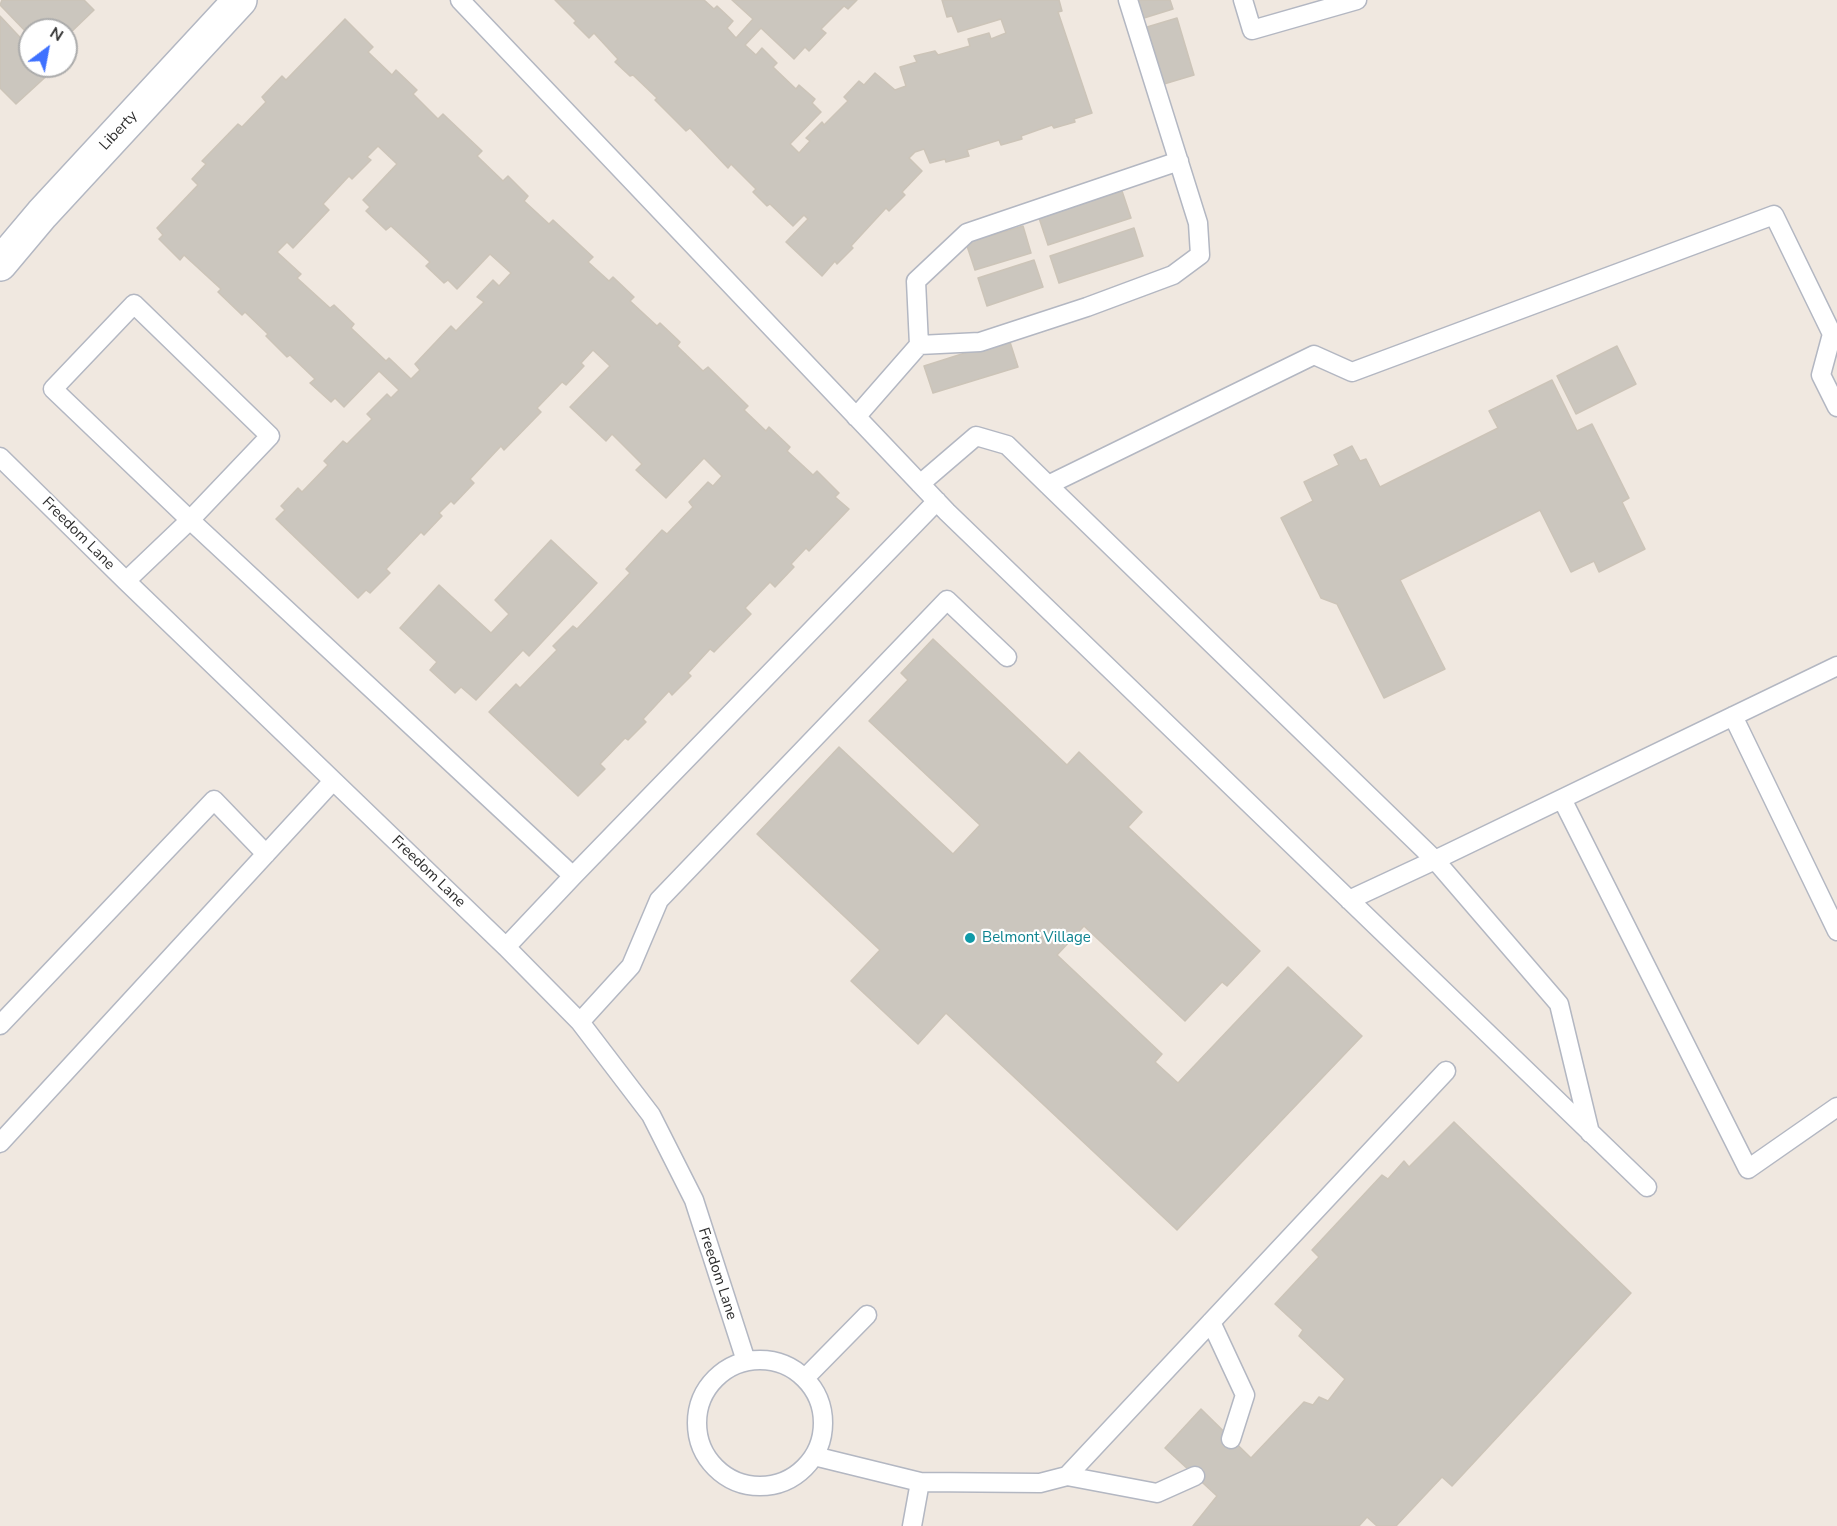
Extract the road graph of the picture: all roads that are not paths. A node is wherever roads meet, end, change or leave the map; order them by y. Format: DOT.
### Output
graph roads {
  1 [pos="240,0"];
  2 [pos="460,0"];
  3 [pos="1128,0"];
  4 [pos="1243,0"];
  5 [pos="1356,0"];
  6 [pos="1179,161"];
  7 [pos="0,264"];
  8 [pos="919,345"];
  9 [pos="1837,407"];
  10 [pos="856,417"];
  11 [pos="0,457"];
  12 [pos="920,484"];
  13 [pos="1048,485"];
  14 [pos="937,501"];
  15 [pos="190,520"];
  16 [pos="126,581"];
  17 [pos="1007,657"];
  18 [pos="1837,666"];
  19 [pos="1734,716"];
  20 [pos="333,780"];
  21 [pos="1562,799"];
  22 [pos="266,854"];
  23 [pos="1435,860"];
  24 [pos="573,876"];
  25 [pos="1349,900"];
  26 [pos="1837,931"];
  27 [pos="506,947"];
  28 [pos="580,1022"];
  29 [pos="0,1025"];
  30 [pos="1446,1071"];
  31 [pos="1837,1107"];
  32 [pos="3,1133"];
  33 [pos="1590,1133"];
  34 [pos="1647,1187"];
  35 [pos="867,1315"];
  36 [pos="1211,1322"];
  37 [pos="746,1361"];
  38 [pos="805,1378"];
  39 [pos="1231,1439"];
  40 [pos="814,1456"];
  41 [pos="1067,1476"];
  42 [pos="1195,1476"];
  43 [pos="920,1482"];
  44 [pos="912,1526"];
  1 -- 7 [label="street, Liberty"];
  2 -- 10 [label="lane"];
  3 -- 6 [label="lane"];
  4 -- 5 [label="lane"];
  6 -- 8 [label="lane"];
  6 -- 8 [label="lane"];
  8 -- 10 [label="lane"];
  9 -- 13 [label="lane"];
  10 -- 12 [label="lane"];
  11 -- 16 [label="lane, Freedom Lane"];
  12 -- 13 [label="lane"];
  12 -- 14 [label="lane"];
  13 -- 23 [label="lane"];
  14 -- 24 [label="lane"];
  14 -- 25 [label="lane"];
  15 -- 15 [label="lane"];
  15 -- 16 [label="lane"];
  15 -- 24 [label="lane"];
  16 -- 20 [label="lane, Freedom Lane"];
  17 -- 28 [label="lane"];
  18 -- 19 [label="lane"];
  19 -- 21 [label="lane"];
  19 -- 26 [label="lane"];
  20 -- 22 [label="lane"];
  20 -- 27 [label="lane, Freedom Lane"];
  21 -- 23 [label="lane"];
  21 -- 31 [label="lane"];
  22 -- 29 [label="lane"];
  22 -- 32 [label="lane"];
  23 -- 25 [label="lane"];
  23 -- 33 [label="lane"];
  24 -- 27 [label="lane"];
  25 -- 33 [label="lane"];
  27 -- 28 [label="lane, Freedom Lane"];
  28 -- 37 [label="lane, Freedom Lane"];
  30 -- 36 [label="lane"];
  33 -- 34 [label="lane"];
  35 -- 38 [label="lane"];
  36 -- 39 [label="lane"];
  36 -- 41 [label="lane"];
  37 -- 38 [label="lane"];
  37 -- 40 [label="lane"];
  38 -- 40 [label="lane"];
  40 -- 43 [label="lane"];
  41 -- 42 [label="lane"];
  41 -- 43 [label="lane"];
  43 -- 44 [label="lane"];
}
